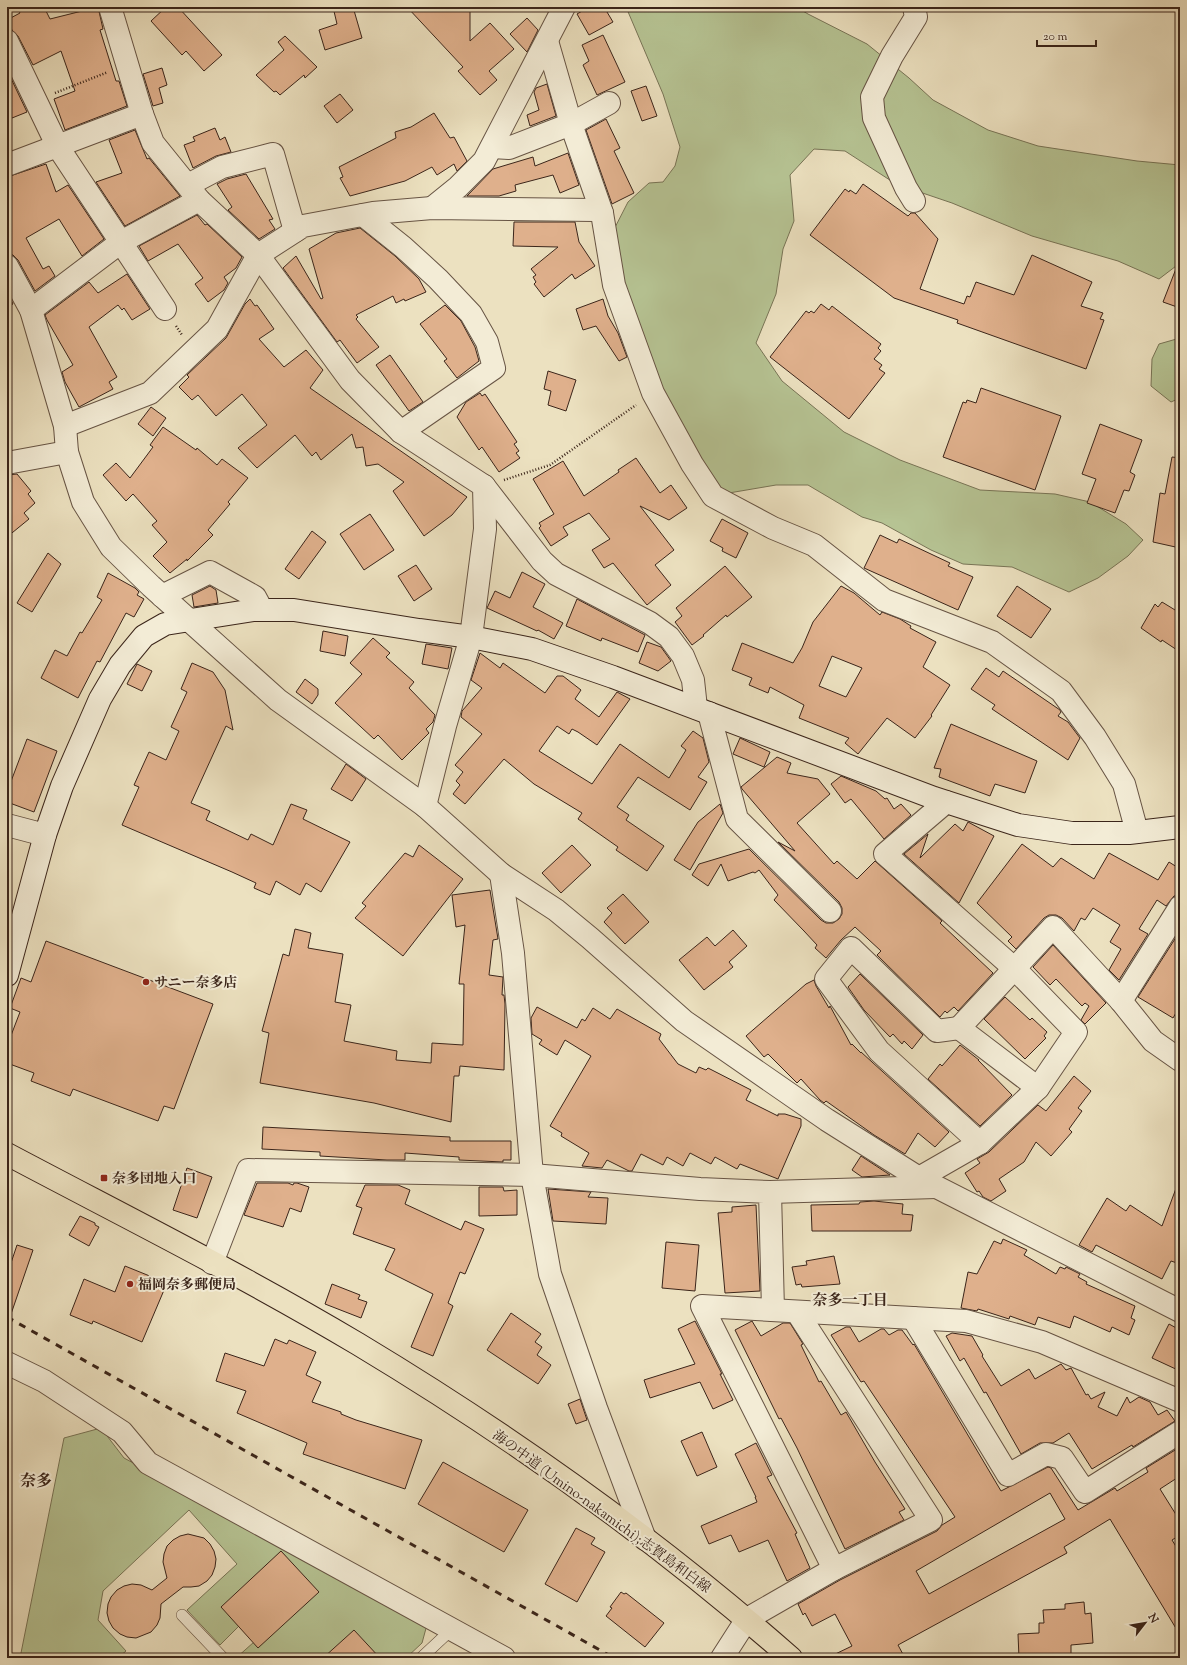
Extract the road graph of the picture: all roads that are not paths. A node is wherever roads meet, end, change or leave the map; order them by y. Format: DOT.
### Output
graph roads {
  1 [pos="110,7"];
  2 [pos="564,7"];
  3 [pos="914,7"];
  4 [pos="7,41"];
  5 [pos="547,41"];
  6 [pos="609,103"];
  7 [pos="142,114"];
  8 [pos="571,124"];
  9 [pos="58,147"];
  10 [pos="492,147"];
  11 [pos="7,165"];
  12 [pos="194,192"];
  13 [pos="914,201"];
  14 [pos="432,208"];
  15 [pos="602,213"];
  16 [pos="363,215"];
  17 [pos="295,231"];
  18 [pos="121,242"];
  19 [pos="258,255"];
  20 [pos="7,266"];
  21 [pos="31,310"];
  22 [pos="165,310"];
  23 [pos="65,426"];
  24 [pos="401,432"];
  25 [pos="67,452"];
  26 [pos="7,463"];
  27 [pos="484,486"];
  28 [pos="162,596"];
  29 [pos="262,610"];
  30 [pos="188,619"];
  31 [pos="471,637"];
  32 [pos="703,710"];
  33 [pos="946,802"];
  34 [pos="425,806"];
  35 [pos="7,825"];
  36 [pos="1176,830"];
  37 [pos="1137,832"];
  38 [pos="45,835"];
  39 [pos="501,874"];
  40 [pos="1180,907"];
  41 [pos="830,911"];
  42 [pos="1015,969"];
  43 [pos="7,975"];
  44 [pos="1121,1001"];
  45 [pos="959,1028"];
  46 [pos="1180,1060"];
  47 [pos="1038,1088"];
  48 [pos="980,1143"];
  49 [pos="7,1154"];
  50 [pos="532,1175"];
  51 [pos="928,1182"];
  52 [pos="770,1192"];
  53 [pos="212,1263"];
  54 [pos="773,1310"];
  55 [pos="1180,1311"];
  56 [pos="797,1312"];
  57 [pos="913,1318"];
  58 [pos="7,1363"];
  59 [pos="1180,1401"];
  60 [pos="1180,1432"];
  61 [pos="645,1539"];
  62 [pos="834,1569"];
  63 [pos="182,1615"];
  64 [pos="747,1619"];
  65 [pos="451,1630"];
  66 [pos="223,1658"];
  67 [pos="421,1658"];
  68 [pos="504,1658"];
  69 [pos="722,1658"];
  70 [pos="791,1658"];
  1 -- 7 [label="street"];
  2 -- 5 [label="street"];
  3 -- 13 [label="street"];
  4 -- 9 [label="street"];
  5 -- 8 [label="street"];
  5 -- 10 [label="street"];
  6 -- 8 [label="street"];
  7 -- 9 [label="street"];
  7 -- 12 [label="street"];
  8 -- 10 [label="street"];
  8 -- 15 [label="street"];
  9 -- 11 [label="street"];
  9 -- 18 [label="street"];
  10 -- 14 [label="street"];
  12 -- 17 [label="street"];
  12 -- 18 [label="street"];
  12 -- 19 [label="street"];
  14 -- 15 [label="street"];
  14 -- 16 [label="street"];
  15 -- 37 [label="street"];
  16 -- 17 [label="street"];
  16 -- 24 [label="street"];
  17 -- 19 [label="street"];
  18 -- 21 [label="street"];
  18 -- 22 [label="street"];
  19 -- 23 [label="street"];
  19 -- 24 [label="street"];
  20 -- 21 [label="street"];
  21 -- 23 [label="street"];
  23 -- 25 [label="street"];
  24 -- 27 [label="street"];
  25 -- 26 [label="street"];
  25 -- 28 [label="street"];
  27 -- 31 [label="street"];
  27 -- 32 [label="street"];
  28 -- 29 [label="street"];
  28 -- 30 [label="street"];
  29 -- 30 [label="street"];
  29 -- 31 [label="street"];
  30 -- 34 [label="street"];
  30 -- 38 [label="street"];
  31 -- 32 [label="street"];
  31 -- 34 [label="street"];
  32 -- 33 [label="street"];
  32 -- 41 [label="street"];
  33 -- 37 [label="street"];
  33 -- 42 [label="street"];
  34 -- 39 [label="street"];
  35 -- 38 [label="street"];
  36 -- 37 [label="street"];
  38 -- 43 [label="street"];
  39 -- 50 [label="street"];
  39 -- 51 [label="street"];
  40 -- 44 [label="street"];
  42 -- 44 [label="street"];
  42 -- 45 [label="street"];
  42 -- 47 [label="street"];
  44 -- 46 [label="street"];
  45 -- 47 [label="street"];
  45 -- 48 [label="street"];
  47 -- 48 [label="street"];
  48 -- 51 [label="street"];
  49 -- 53 [label="main road, 海の中道 (Umino-nakamichi);志賀島和白線"];
  50 -- 52 [label="street"];
  50 -- 53 [label="street"];
  50 -- 61 [label="street"];
  51 -- 52 [label="street"];
  51 -- 55 [label="street"];
  52 -- 54 [label="street"];
  53 -- 61 [label="main road, 海の中道 (Umino-nakamichi);志賀島和白線"];
  54 -- 56 [label="street"];
  54 -- 62 [label="street"];
  56 -- 57 [label="street"];
  56 -- 62 [label="street"];
  57 -- 59 [label="street"];
  57 -- 60 [label="street"];
  58 -- 65 [label="street"];
  61 -- 64 [label="main road, 海の中道 (Umino-nakamichi);志賀島和白線"];
  62 -- 64 [label="street"];
  63 -- 66 [label="lane"];
  64 -- 69 [label="street"];
  64 -- 70 [label="main road, 海の中道 (Umino-nakamichi);志賀島和白線"];
  65 -- 67 [label="lane"];
  65 -- 68 [label="street"];
}
